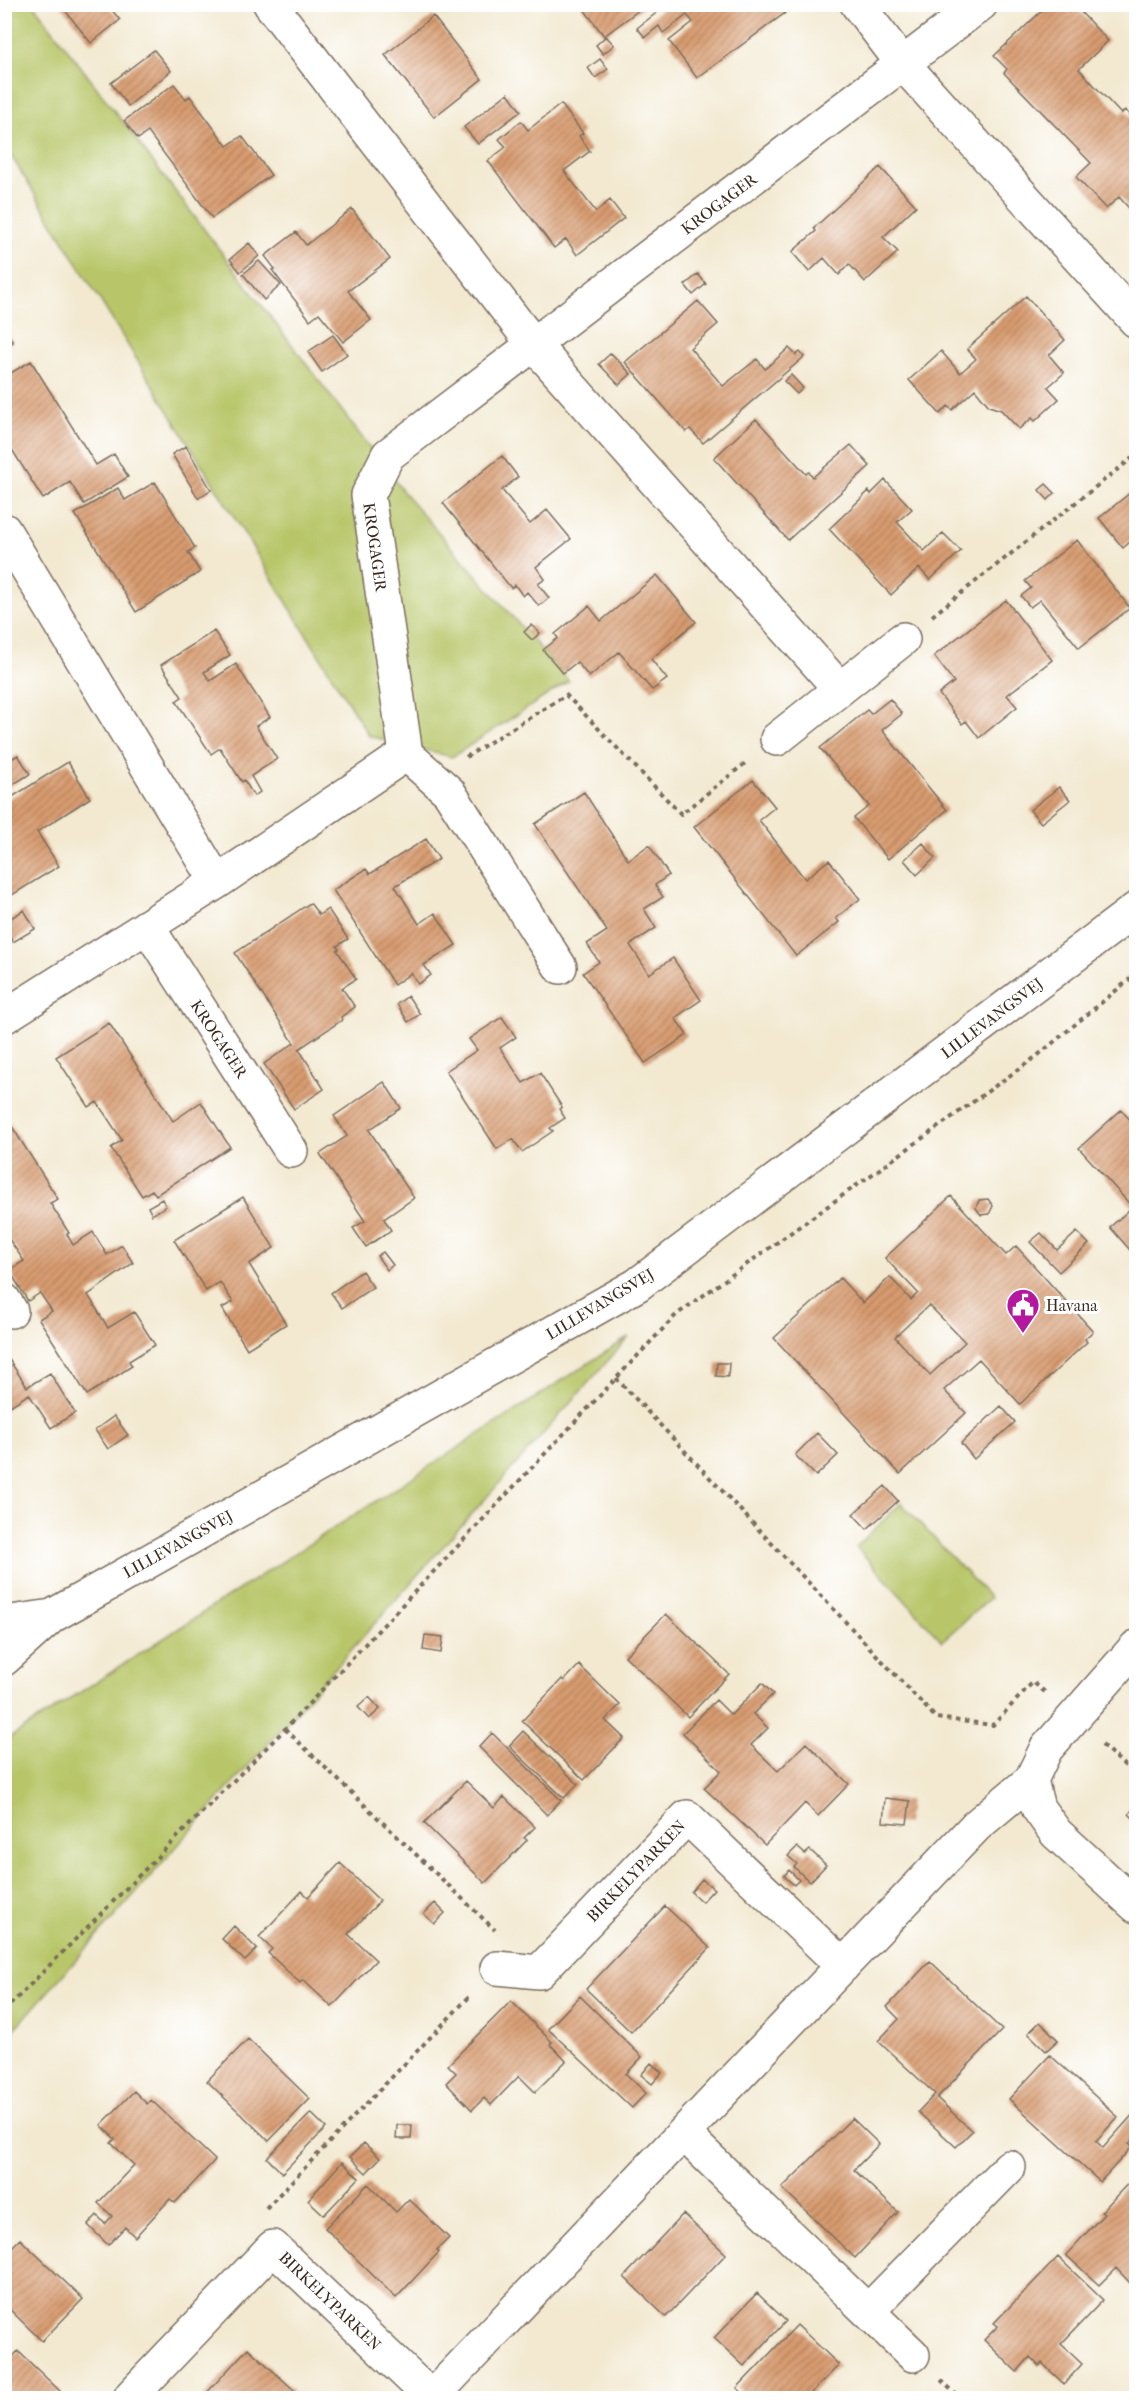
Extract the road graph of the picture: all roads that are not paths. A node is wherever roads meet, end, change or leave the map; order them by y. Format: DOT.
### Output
graph roads {
  1 [pos="270,4"];
  2 [pos="857,4"];
  3 [pos="981,4"];
  4 [pos="903,64"];
  5 [pos="1137,321"];
  6 [pos="534,345"];
  7 [pos="4,530"];
  8 [pos="903,639"];
  9 [pos="840,689"];
  10 [pos="777,739"];
  11 [pos="406,754"];
  12 [pos="217,882"];
  13 [pos="1137,909"];
  14 [pos="147,926"];
  15 [pos="560,967"];
  16 [pos="4,1017"];
  17 [pos="291,1152"];
  18 [pos="52,1616"];
  19 [pos="4,1623"];
  20 [pos="1137,1647"];
  21 [pos="4,1659"];
  22 [pos="1031,1780"];
  23 [pos="1137,1906"];
  24 [pos="843,1966"];
  25 [pos="497,1968"];
  26 [pos="684,2134"];
  27 [pos="1009,2167"];
  28 [pos="869,2310"];
  29 [pos="913,2355"];
  30 [pos="131,2396"];
  31 [pos="432,2398"];
  1 -- 6 [label="street"];
  2 -- 4 [label="street"];
  3 -- 4 [label="street, KROGAGER"];
  4 -- 5 [label="street"];
  4 -- 6 [label="street, KROGAGER"];
  6 -- 9 [label="street"];
  6 -- 11 [label="street, KROGAGER"];
  7 -- 12 [label="street"];
  8 -- 9 [label="street"];
  9 -- 10 [label="street"];
  11 -- 12 [label="street"];
  11 -- 15 [label="street"];
  12 -- 14 [label="street"];
  13 -- 18 [label="street, LILLEVANGSVEJ"];
  14 -- 16 [label="street"];
  14 -- 17 [label="street, KROGAGER"];
  18 -- 19 [label="street, LILLEVANGSVEJ"];
  18 -- 21 [label="street, LILLEVANGSVEJ"];
  20 -- 22 [label="street, BIRKELYPARKEN"];
  22 -- 23 [label="street"];
  22 -- 24 [label="street, BIRKELYPARKEN"];
  24 -- 25 [label="street, BIRKELYPARKEN"];
  24 -- 26 [label="street, BIRKELYPARKEN"];
  26 -- 28 [label="street"];
  26 -- 31 [label="street, BIRKELYPARKEN"];
  27 -- 28 [label="street"];
  28 -- 29 [label="street"];
  30 -- 31 [label="street, BIRKELYPARKEN"];
}
